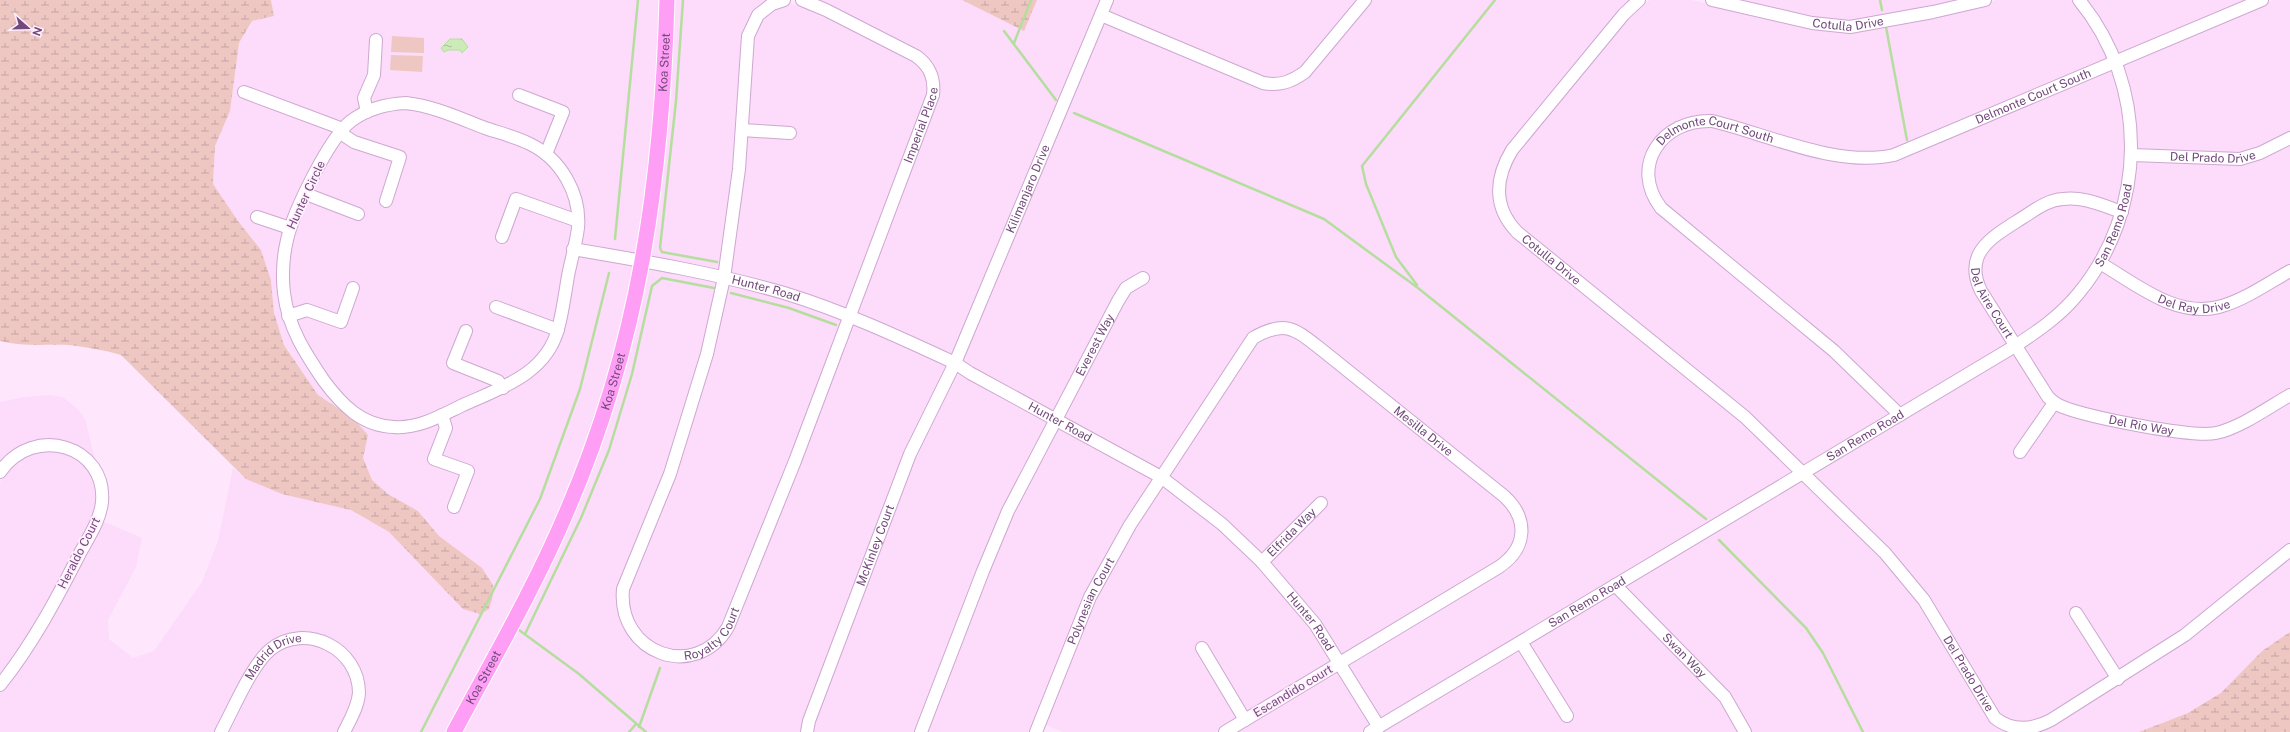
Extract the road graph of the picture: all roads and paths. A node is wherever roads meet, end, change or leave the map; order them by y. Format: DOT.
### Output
graph roads {
  1 [pos="667,0"];
  2 [pos="784,0"];
  3 [pos="802,0"];
  4 [pos="1107,0"];
  5 [pos="1365,0"];
  6 [pos="1639,0"];
  7 [pos="1712,0"];
  8 [pos="1985,0"];
  9 [pos="2079,0"];
  10 [pos="2262,0"];
  11 [pos="1101,16"];
  12 [pos="376,40"];
  13 [pos="2116,63"];
  14 [pos="244,92"];
  15 [pos="519,95"];
  16 [pos="367,112"];
  17 [pos="742,130"];
  18 [pos="341,131"];
  19 [pos="790,133"];
  20 [pos="2290,138"];
  21 [pos="546,154"];
  22 [pos="2132,155"];
  23 [pos="306,194"];
  24 [pos="386,201"];
  25 [pos="2122,212"];
  26 [pos="358,214"];
  27 [pos="257,217"];
  28 [pos="578,221"];
  29 [pos="290,228"];
  30 [pos="502,237"];
  31 [pos="574,249"];
  32 [pos="643,260"];
  33 [pos="2100,263"];
  34 [pos="2290,271"];
  35 [pos="724,278"];
  36 [pos="1142,278"];
  37 [pos="354,288"];
  38 [pos="496,307"];
  39 [pos="288,316"];
  40 [pos="849,316"];
  41 [pos="558,330"];
  42 [pos="466,331"];
  43 [pos="2015,346"];
  44 [pos="955,363"];
  45 [pos="503,388"];
  46 [pos="2290,395"];
  47 [pos="2054,403"];
  48 [pos="442,415"];
  49 [pos="1900,415"];
  50 [pos="1055,419"];
  51 [pos="2020,452"];
  52 [pos="0,472"];
  53 [pos="1803,473"];
  54 [pos="1161,477"];
  55 [pos="1321,503"];
  56 [pos="454,507"];
  57 [pos="2290,550"];
  58 [pos="1262,562"];
  59 [pos="1615,586"];
  60 [pos="2076,613"];
  61 [pos="1522,642"];
  62 [pos="1202,648"];
  63 [pos="1340,663"];
  64 [pos="2118,678"];
  65 [pos="0,685"];
  66 [pos="1567,716"];
  67 [pos="1245,720"];
  68 [pos="1375,729"];
  69 [pos="1041,731"];
  70 [pos="221,732"];
  71 [pos="344,732"];
  72 [pos="454,732"];
  73 [pos="807,732"];
  74 [pos="921,732"];
  75 [pos="1225,732"];
  76 [pos="1745,732"];
  1 -- 32 [label="main road, Koa Street"];
  2 -- 17 [label="street"];
  3 -- 40 [label="street, Imperial Place"];
  4 -- 11 [label="street, Kilimanjaro Drive"];
  5 -- 11 [label="street"];
  6 -- 53 [label="street, Cotulla Drive"];
  7 -- 8 [label="street, Cotulla Drive"];
  9 -- 13 [label="street, San Remo Road"];
  10 -- 13 [label="street, Delmonte Court South"];
  11 -- 44 [label="street, Kilimanjaro Drive"];
  12 -- 16 [label="street"];
  13 -- 22 [label="street, San Remo Road"];
  13 -- 49 [label="street, Delmonte Court South"];
  14 -- 18 [label="street"];
  15 -- 21 [label="street"];
  16 -- 18 [label="street, Hunter Circle"];
  16 -- 21 [label="street, Hunter Circle"];
  17 -- 19 [label="street"];
  17 -- 35 [label="street"];
  18 -- 23 [label="street, Hunter Circle"];
  18 -- 24 [label="street"];
  20 -- 22 [label="street, Del Prado Drive"];
  21 -- 28 [label="street, Hunter Circle"];
  22 -- 25 [label="street, San Remo Road"];
  23 -- 26 [label="street"];
  23 -- 29 [label="street, Hunter Circle"];
  25 -- 33 [label="street, San Remo Road"];
  25 -- 43 [label="street, Del Aire Court"];
  27 -- 29 [label="street"];
  28 -- 30 [label="street"];
  28 -- 31 [label="street, Hunter Circle"];
  29 -- 39 [label="street, Hunter Circle"];
  31 -- 32 [label="street"];
  31 -- 41 [label="street, Hunter Circle"];
  32 -- 35 [label="street, Hunter Road"];
  32 -- 72 [label="main road, Koa Street"];
  33 -- 34 [label="street, Del Ray Drive"];
  33 -- 43 [label="street, San Remo Road"];
  35 -- 40 [label="street, Hunter Road"];
  35 -- 40 [label="street, Royalty Court"];
  36 -- 50 [label="street, Everest Way"];
  37 -- 39 [label="street"];
  38 -- 41 [label="street"];
  39 -- 48 [label="street, Hunter Circle"];
  40 -- 44 [label="street, Hunter Road"];
  41 -- 45 [label="street, Hunter Circle"];
  42 -- 45 [label="street"];
  43 -- 47 [label="street, Del Rio Way"];
  43 -- 49 [label="street, San Remo Road"];
  44 -- 50 [label="street, Hunter Road"];
  44 -- 73 [label="street, McKinley Court"];
  45 -- 48 [label="street, Hunter Circle"];
  46 -- 47 [label="street, Del Rio Way"];
  47 -- 51 [label="street"];
  48 -- 56 [label="street"];
  49 -- 53 [label="street, San Remo Road"];
  50 -- 54 [label="street, Hunter Road"];
  50 -- 74 [label="street"];
  52 -- 65 [label="street, Heraldo Court"];
  53 -- 59 [label="street, San Remo Road"];
  53 -- 64 [label="street, Del Prado Drive"];
  54 -- 58 [label="street, Hunter Road"];
  54 -- 63 [label="street, Mesilla Drive"];
  54 -- 69 [label="street, Polynesian Court"];
  55 -- 58 [label="street, Elfrida Way"];
  57 -- 64 [label="street, Del Prado Drive"];
  58 -- 63 [label="street, Hunter Road"];
  59 -- 61 [label="street, San Remo Road"];
  59 -- 76 [label="street, Swan Way"];
  60 -- 64 [label="street"];
  61 -- 66 [label="street"];
  61 -- 68 [label="street, San Remo Road"];
  62 -- 67 [label="street"];
  63 -- 67 [label="street, Escandido court"];
  63 -- 68 [label="street, Hunter Road"];
  67 -- 75 [label="street, Escandido court"];
  70 -- 71 [label="street, Madrid Drive"];
}
